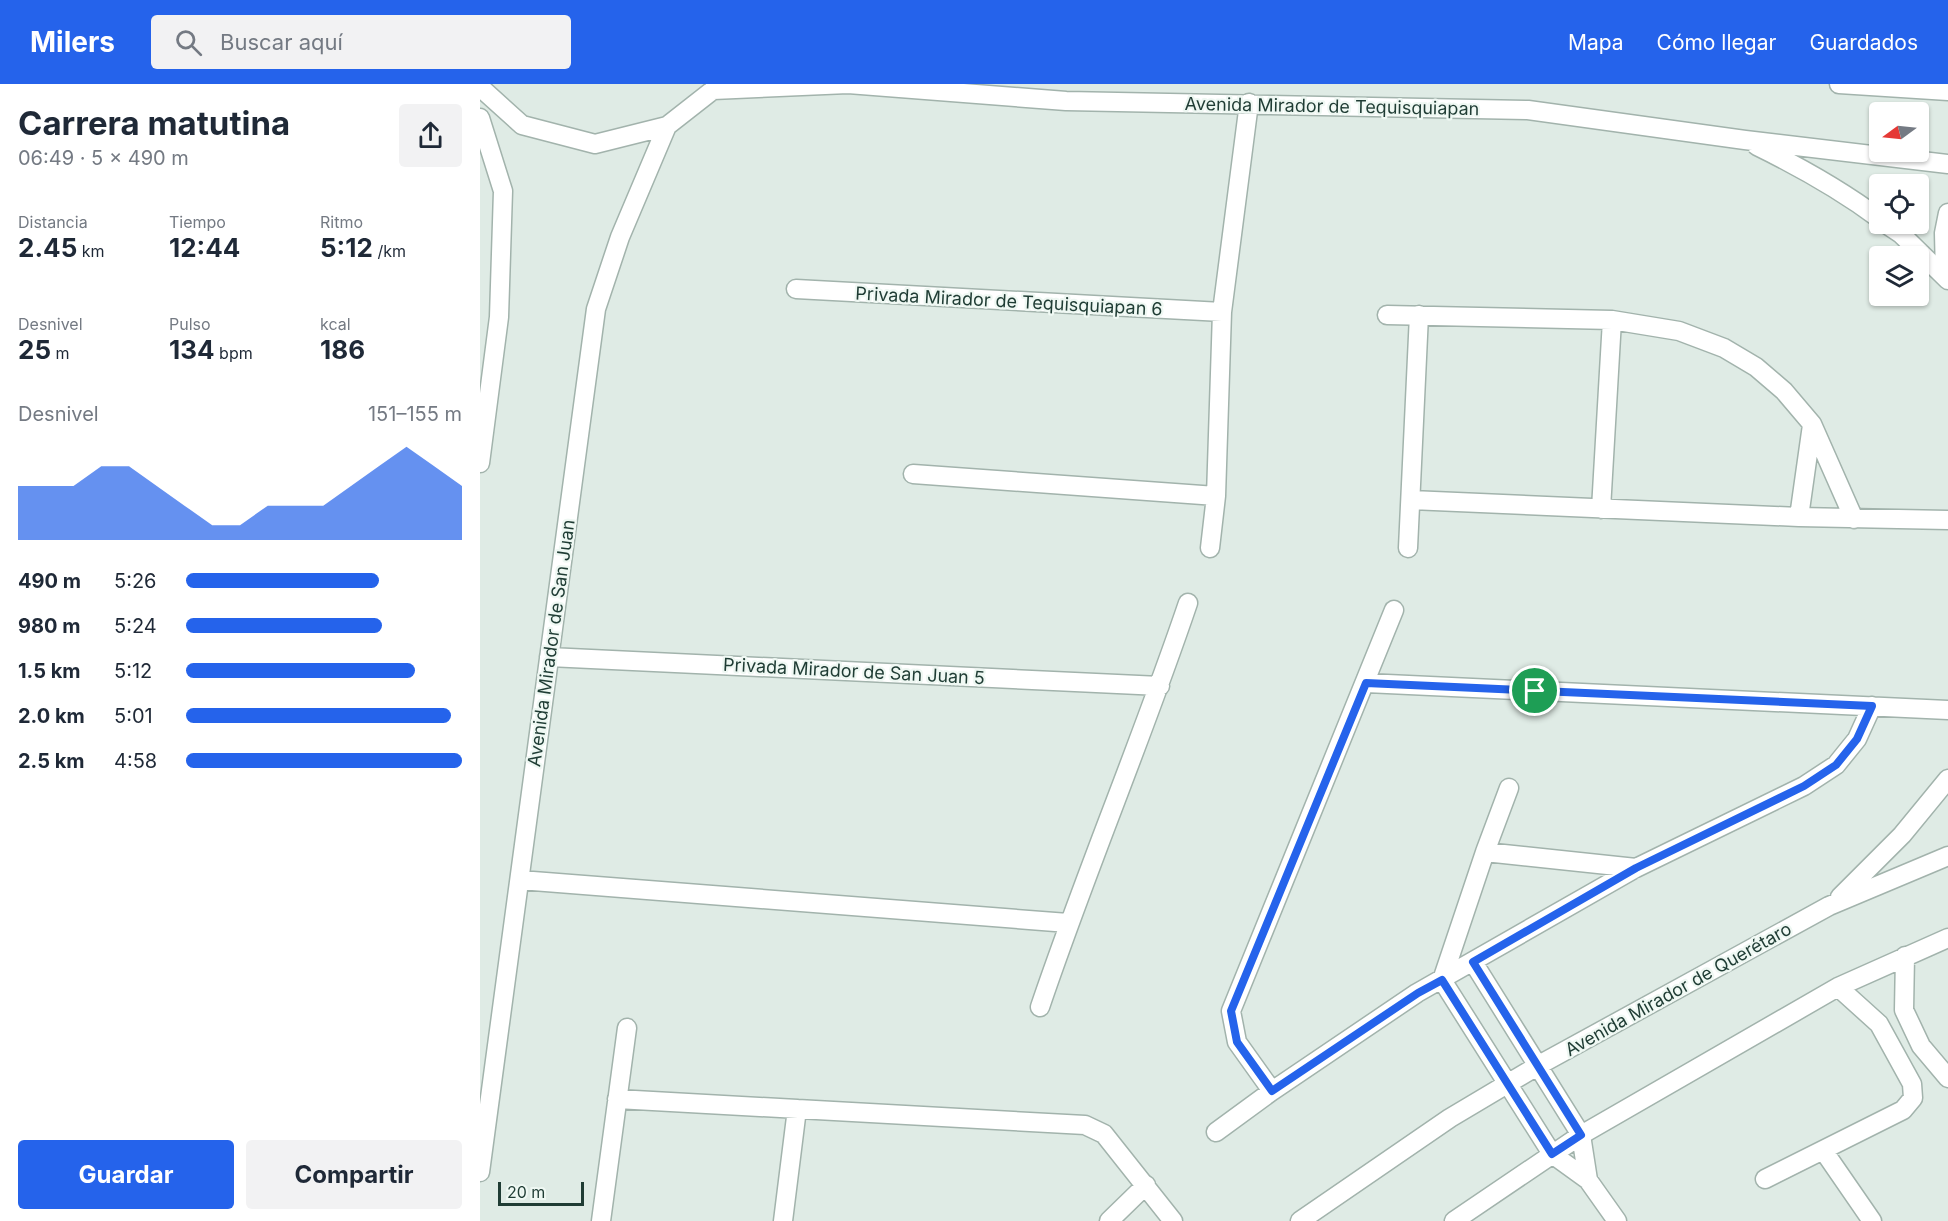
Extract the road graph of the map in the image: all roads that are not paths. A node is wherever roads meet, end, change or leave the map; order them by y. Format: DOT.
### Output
graph roads {
  1 [pos="1839,84"];
  2 [pos="480,87"];
  3 [pos="715,87"];
  4 [pos="1948,91"];
  5 [pos="1067,92"];
  6 [pos="1249,103"];
  7 [pos="480,118"];
  8 [pos="668,126"];
  9 [pos="1745,140"];
  10 [pos="1948,164"];
  11 [pos="1869,211"];
  12 [pos="1948,213"];
  13 [pos="1901,234"];
  14 [pos="1947,278"];
  15 [pos="796,289"];
  16 [pos="1222,312"];
  17 [pos="1387,315"];
  18 [pos="1419,315"];
  19 [pos="1612,320"];
  20 [pos="1812,423"];
  21 [pos="480,463"];
  22 [pos="914,474"];
  23 [pos="1216,496"];
  24 [pos="1411,500"];
  25 [pos="1601,509"];
  26 [pos="1799,517"];
  27 [pos="1947,518"];
  28 [pos="1854,519"];
  29 [pos="1210,548"];
  30 [pos="1408,548"];
  31 [pos="1188,603"];
  32 [pos="1394,610"];
  33 [pos="549,657"];
  34 [pos="1366,683"];
  35 [pos="1160,686"];
  36 [pos="1872,706"];
  37 [pos="1948,710"];
  38 [pos="1948,779"];
  39 [pos="1509,788"];
  40 [pos="1485,852"];
  41 [pos="1948,856"];
  42 [pos="1636,868"];
  43 [pos="520,880"];
  44 [pos="1829,906"];
  45 [pos="1068,923"];
  46 [pos="1948,938"];
  47 [pos="1905,956"];
  48 [pos="1473,962"];
  49 [pos="1442,980"];
  50 [pos="1838,987"];
  51 [pos="1040,1007"];
  52 [pos="1904,1010"];
  53 [pos="1879,1024"];
  54 [pos="627,1028"];
  55 [pos="1539,1065"];
  56 [pos="1948,1078"];
  57 [pos="1507,1084"];
  58 [pos="1272,1091"];
  59 [pos="617,1099"];
  60 [pos="797,1109"];
  61 [pos="1216,1132"];
  62 [pos="1581,1135"];
  63 [pos="1823,1150"];
  64 [pos="1552,1154"];
  65 [pos="480,1172"];
  66 [pos="1765,1179"];
  67 [pos="1588,1180"];
  68 [pos="1146,1185"];
  69 [pos="600,1221"];
  70 [pos="783,1221"];
  71 [pos="1108,1221"];
  72 [pos="1173,1221"];
  73 [pos="1300,1221"];
  74 [pos="1454,1221"];
  75 [pos="1617,1221"];
  76 [pos="1872,1221"];
  1 -- 4 [label="street"];
  2 -- 8 [label="street"];
  3 -- 5 [label="street, Avenida Mirador de Tequisquiapan"];
  3 -- 8 [label="street"];
  5 -- 6 [label="street, Avenida Mirador de Tequisquiapan"];
  6 -- 9 [label="street, Avenida Mirador de Tequisquiapan"];
  6 -- 16 [label="street"];
  7 -- 21 [label="street"];
  8 -- 33 [label="street, Avenida Mirador de San Juan"];
  9 -- 10 [label="street, Avenida Mirador de Tequisquiapan"];
  9 -- 11 [label="street"];
  12 -- 14 [label="street"];
  13 -- 14 [label="street"];
  15 -- 16 [label="street, Privada Mirador de Tequisquiapan 6"];
  16 -- 23 [label="street"];
  17 -- 18 [label="street"];
  18 -- 19 [label="street"];
  18 -- 24 [label="street"];
  19 -- 20 [label="street"];
  19 -- 25 [label="street"];
  20 -- 26 [label="street"];
  20 -- 28 [label="street"];
  22 -- 23 [label="street"];
  23 -- 29 [label="street"];
  24 -- 25 [label="street"];
  24 -- 30 [label="street"];
  25 -- 26 [label="street"];
  26 -- 28 [label="street"];
  27 -- 28 [label="street"];
  31 -- 35 [label="street"];
  32 -- 34 [label="street"];
  33 -- 35 [label="street, Privada Mirador de San Juan 5"];
  33 -- 43 [label="street, Avenida Mirador de San Juan"];
  34 -- 36 [label="street"];
  34 -- 58 [label="street"];
  35 -- 45 [label="street"];
  36 -- 37 [label="street"];
  36 -- 42 [label="street"];
  38 -- 44 [label="street"];
  39 -- 40 [label="street"];
  40 -- 42 [label="street"];
  40 -- 49 [label="street"];
  41 -- 44 [label="street, Avenida Mirador de Querétaro"];
  42 -- 48 [label="street"];
  43 -- 45 [label="street"];
  43 -- 65 [label="street, Avenida Mirador de San Juan"];
  44 -- 55 [label="street, Avenida Mirador de Querétaro"];
  45 -- 51 [label="street"];
  46 -- 47 [label="street"];
  47 -- 50 [label="street"];
  47 -- 52 [label="street"];
  48 -- 49 [label="street"];
  48 -- 55 [label="street"];
  49 -- 57 [label="street"];
  49 -- 58 [label="street"];
  50 -- 53 [label="street"];
  50 -- 62 [label="street"];
  52 -- 53 [label="street"];
  52 -- 56 [label="street"];
  53 -- 63 [label="street"];
  54 -- 59 [label="street"];
  55 -- 57 [label="street, Avenida Mirador de Querétaro"];
  55 -- 62 [label="street"];
  57 -- 64 [label="street"];
  57 -- 73 [label="street, Avenida Mirador de Querétaro"];
  58 -- 61 [label="street"];
  59 -- 60 [label="street"];
  59 -- 69 [label="street"];
  60 -- 68 [label="street"];
  60 -- 70 [label="street"];
  62 -- 64 [label="street"];
  62 -- 67 [label="street"];
  63 -- 66 [label="street"];
  63 -- 76 [label="street"];
  64 -- 67 [label="street"];
  64 -- 74 [label="street"];
  67 -- 75 [label="street"];
  68 -- 71 [label="street"];
  68 -- 72 [label="street"];
}
